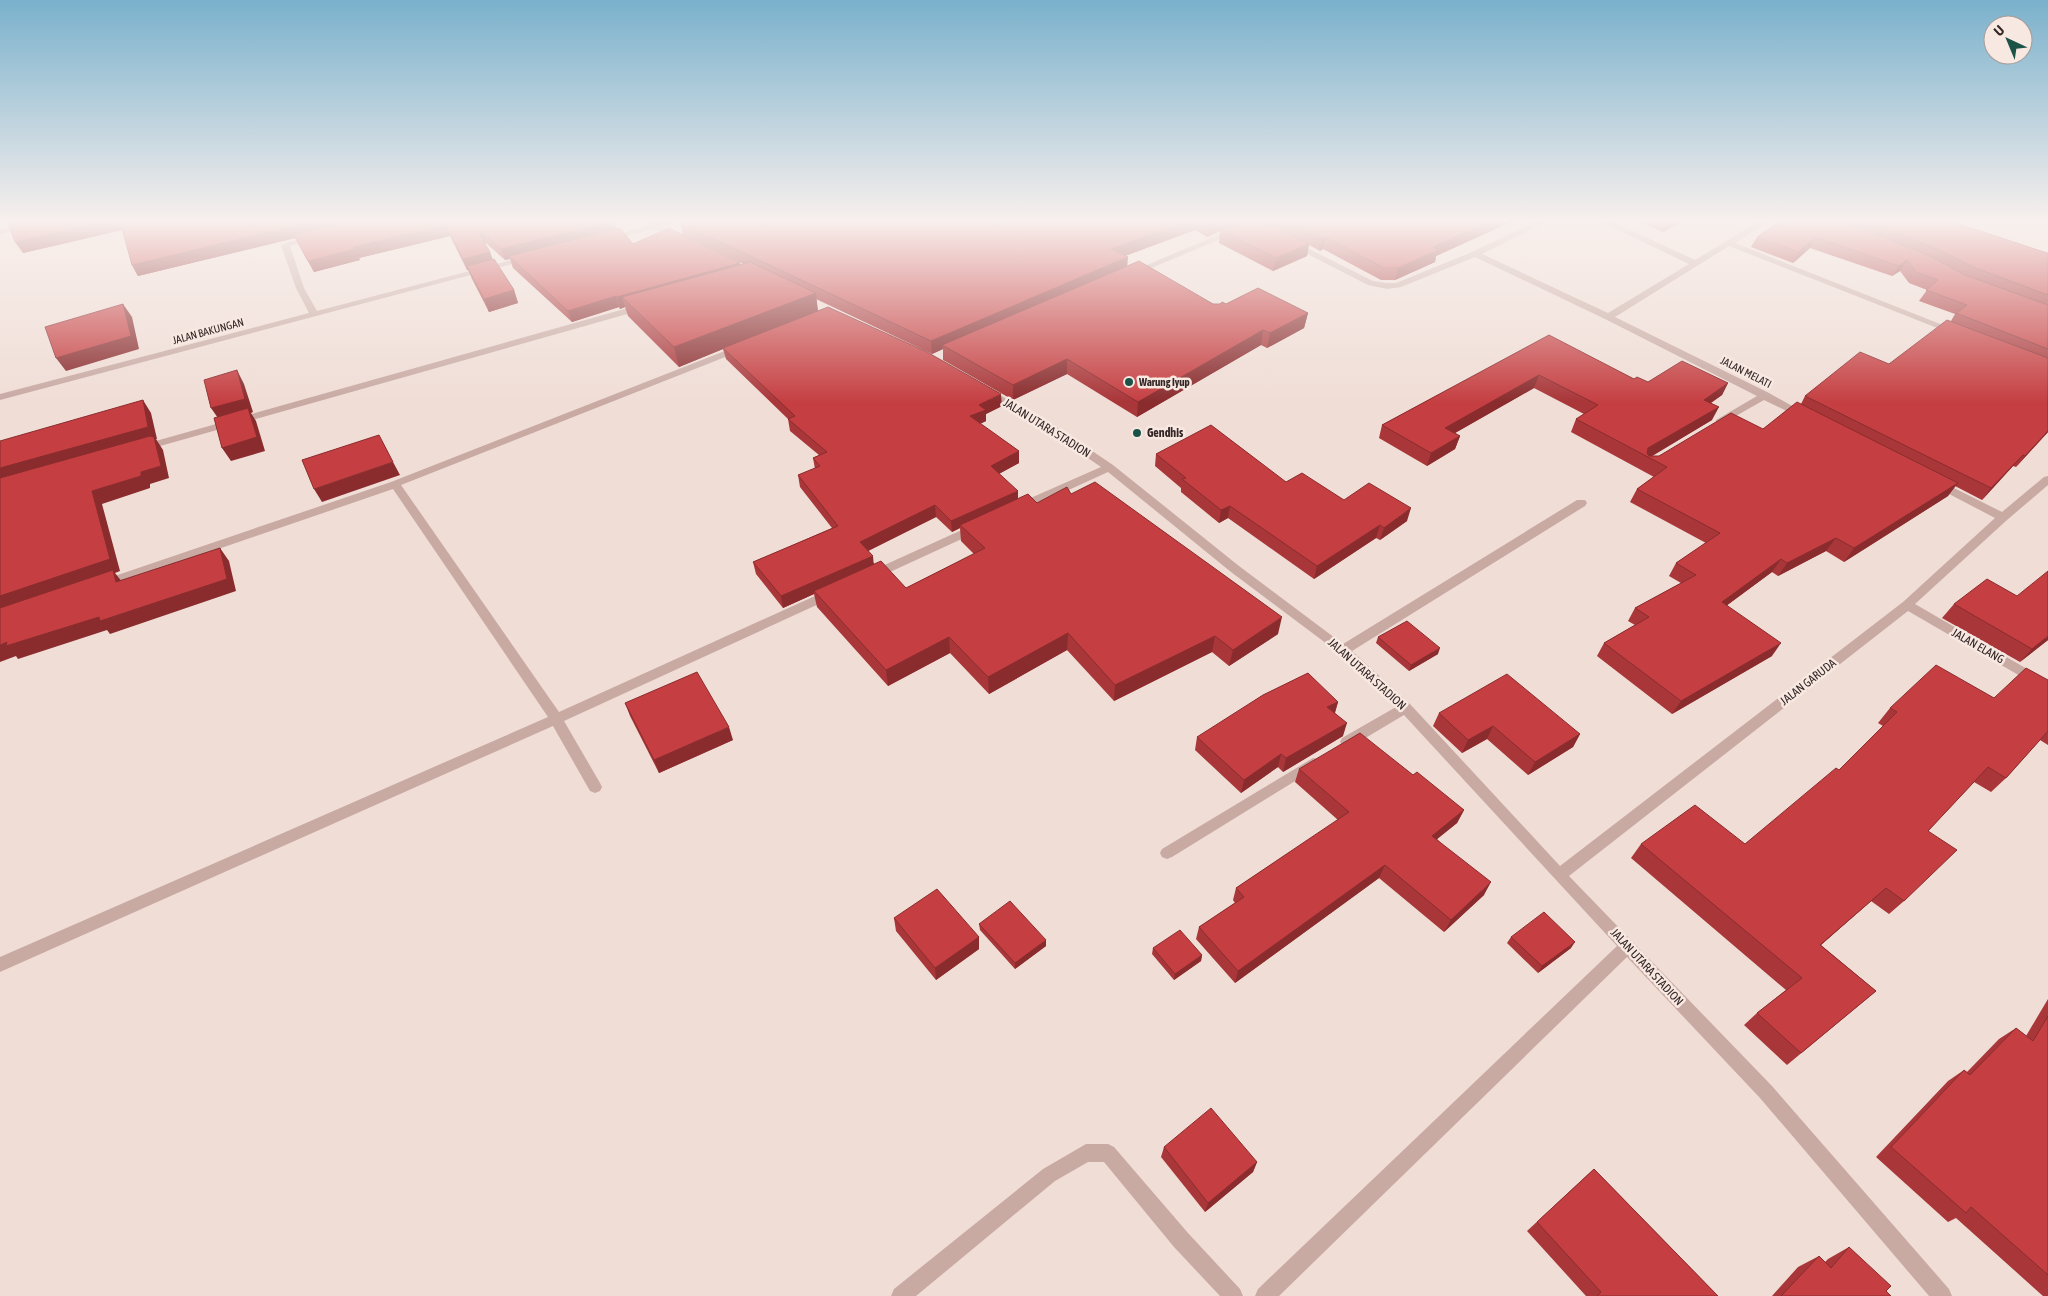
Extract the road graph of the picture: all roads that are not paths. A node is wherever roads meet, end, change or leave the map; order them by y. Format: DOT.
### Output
graph roads {
  1 [pos="297,280"];
  2 [pos="445,280"];
  3 [pos="1366,280"];
  4 [pos="1409,280"];
  5 [pos="1531,280"];
  6 [pos="1666,280"];
  7 [pos="1824,280"];
  8 [pos="654,303"];
  9 [pos="315,315"];
  10 [pos="1608,317"];
  11 [pos="1960,334"];
  12 [pos="748,345"];
  13 [pos="974,384"];
  14 [pos="1765,396"];
  15 [pos="0,397"];
  16 [pos="1818,422"];
  17 [pos="1706,430"];
  18 [pos="134,450"];
  19 [pos="1109,467"];
  20 [pos="1924,477"];
  21 [pos="2048,479"];
  22 [pos="395,484"];
  23 [pos="1581,503"];
  24 [pos="1010,512"];
  25 [pos="2003,517"];
  26 [pos="982,525"];
  27 [pos="865,578"];
  28 [pos="94,587"];
  29 [pos="837,591"];
  30 [pos="1907,605"];
  31 [pos="1343,650"];
  32 [pos="2048,687"];
  33 [pos="1405,708"];
  34 [pos="556,719"];
  35 [pos="1338,748"];
  36 [pos="1322,758"];
  37 [pos="595,787"];
  38 [pos="1167,853"];
  39 [pos="1559,874"];
  40 [pos="1628,946"];
  41 [pos="0,965"];
  42 [pos="901,1296"];
  43 [pos="1233,1296"];
  44 [pos="1265,1296"];
  45 [pos="1942,1296"];
  1 -- 9 [label="street"];
  2 -- 9 [label="street, JALAN BAKUNGAN"];
  3 -- 4 [label="street"];
  5 -- 10 [label="street, JALAN MELATI"];
  6 -- 10 [label="street"];
  7 -- 11 [label="street"];
  8 -- 18 [label="street"];
  9 -- 15 [label="street, JALAN BAKUNGAN"];
  10 -- 14 [label="street, JALAN MELATI"];
  12 -- 22 [label="street"];
  13 -- 19 [label="street, JALAN UTARA STADION"];
  14 -- 16 [label="street, JALAN MELATI"];
  14 -- 17 [label="street"];
  19 -- 24 [label="street"];
  19 -- 31 [label="street, JALAN UTARA STADION"];
  20 -- 25 [label="street"];
  21 -- 25 [label="street, JALAN GARUDA"];
  22 -- 28 [label="street"];
  22 -- 34 [label="street"];
  23 -- 31 [label="street"];
  25 -- 30 [label="street, JALAN GARUDA"];
  26 -- 27 [label="street"];
  29 -- 34 [label="street"];
  30 -- 32 [label="street, JALAN ELANG"];
  30 -- 39 [label="street, JALAN GARUDA"];
  31 -- 33 [label="street, JALAN UTARA STADION"];
  33 -- 35 [label="street"];
  33 -- 39 [label="street, JALAN UTARA STADION"];
  34 -- 37 [label="street"];
  34 -- 41 [label="street"];
  36 -- 38 [label="street"];
  39 -- 40 [label="street, JALAN UTARA STADION"];
  40 -- 44 [label="street"];
  40 -- 45 [label="street, JALAN UTARA STADION"];
  42 -- 43 [label="street"];
}
